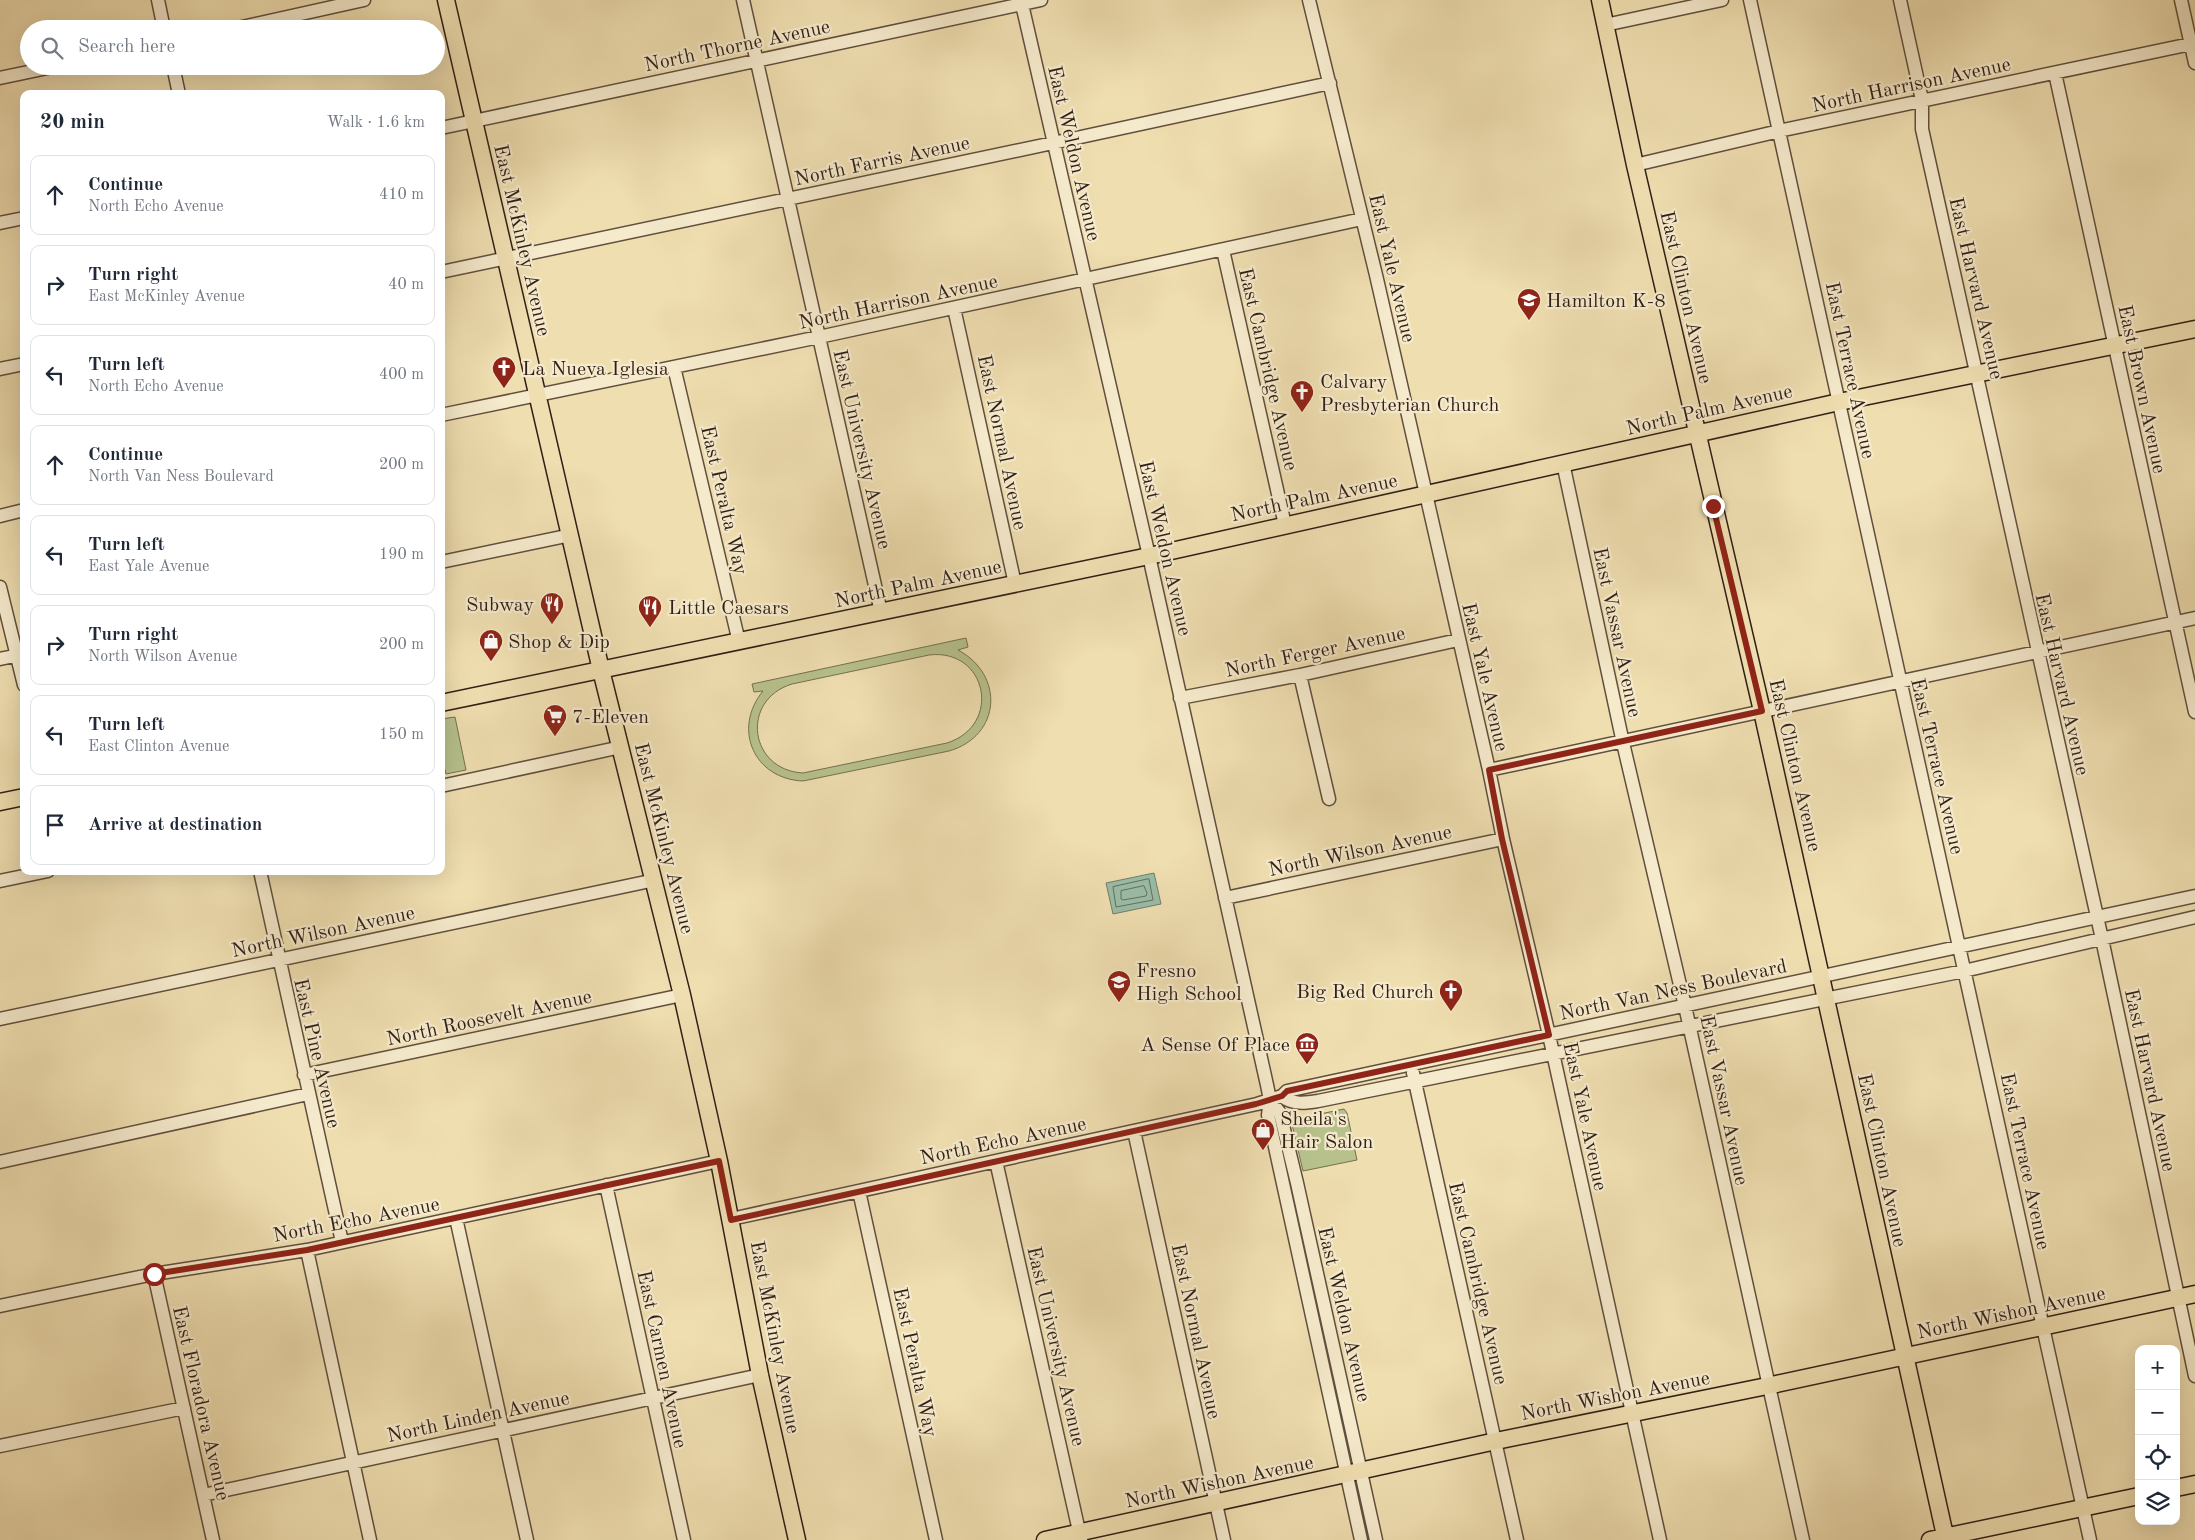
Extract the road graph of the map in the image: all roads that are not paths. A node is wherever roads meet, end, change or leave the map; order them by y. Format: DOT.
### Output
graph roads {
  1 [pos="158,0"];
  2 [pos="364,0"];
  3 [pos="446,0"];
  4 [pos="743,0"];
  5 [pos="1041,0"];
  6 [pos="1309,0"];
  7 [pos="1600,0"];
  8 [pos="1722,0"];
  9 [pos="1750,0"];
  10 [pos="1900,0"];
  11 [pos="2181,0"];
  12 [pos="1022,2"];
  13 [pos="162,20"];
  14 [pos="274,20"];
  15 [pos="1605,25"];
  16 [pos="2193,44"];
  17 [pos="755,60"];
  18 [pos="2195,63"];
  19 [pos="2054,73"];
  20 [pos="20,74"];
  21 [pos="175,75"];
  22 [pos="0,78"];
  23 [pos="1330,83"];
  24 [pos="178,90"];
  25 [pos="1922,100"];
  26 [pos="473,120"];
  27 [pos="445,127"];
  28 [pos="1778,132"];
  29 [pos="1053,143"];
  30 [pos="1635,166"];
  31 [pos="788,200"];
  32 [pos="20,219"];
  33 [pos="1362,220"];
  34 [pos="0,223"];
  35 [pos="1223,250"];
  36 [pos="504,257"];
  37 [pos="445,271"];
  38 [pos="1085,281"];
  39 [pos="954,308"];
  40 [pos="2195,329"];
  41 [pos="819,337"];
  42 [pos="2114,346"];
  43 [pos="20,365"];
  44 [pos="674,367"];
  45 [pos="0,369"];
  46 [pos="1976,373"];
  47 [pos="537,394"];
  48 [pos="1839,402"];
  49 [pos="445,414"];
  50 [pos="1696,433"];
  51 [pos="1563,463"];
  52 [pos="1426,495"];
  53 [pos="20,511"];
  54 [pos="0,516"];
  55 [pos="1285,525"];
  56 [pos="571,535"];
  57 [pos="1149,556"];
  58 [pos="445,561"];
  59 [pos="1015,584"];
  60 [pos="0,587"];
  61 [pos="881,612"];
  62 [pos="2195,618"];
  63 [pos="2175,622"];
  64 [pos="1458,640"];
  65 [pos="739,642"];
  66 [pos="2036,650"];
  67 [pos="20,655"];
  68 [pos="0,659"];
  69 [pos="601,670"];
  70 [pos="1300,675"];
  71 [pos="1899,681"];
  72 [pos="1180,698"];
  73 [pos="445,702"];
  74 [pos="1762,711"];
  75 [pos="2195,712"];
  76 [pos="1623,743"];
  77 [pos="621,747"];
  78 [pos="1489,770"];
  79 [pos="445,785"];
  80 [pos="20,798"];
  81 [pos="1329,799"];
  82 [pos="0,802"];
  83 [pos="1502,839"];
  84 [pos="29,875"];
  85 [pos="261,875"];
  86 [pos="655,880"];
  87 [pos="0,881"];
  88 [pos="2195,896"];
  89 [pos="1225,898"];
  90 [pos="2096,917"];
  91 [pos="2195,917"];
  92 [pos="2102,939"];
  93 [pos="1959,946"];
  94 [pos="279,960"];
  95 [pos="1964,971"];
  96 [pos="1822,976"];
  97 [pos="682,995"];
  98 [pos="1826,997"];
  99 [pos="1685,1006"];
  100 [pos="0,1019"];
  101 [pos="1689,1026"];
  102 [pos="1549,1035"];
  103 [pos="1553,1055"];
  104 [pos="1411,1063"];
  105 [pos="304,1075"];
  106 [pos="1415,1082"];
  107 [pos="308,1094"];
  108 [pos="1282,1096"];
  109 [pos="1270,1100"];
  110 [pos="1134,1131"];
  111 [pos="996,1160"];
  112 [pos="719,1161"];
  113 [pos="0,1162"];
  114 [pos="606,1185"];
  115 [pos="859,1191"];
  116 [pos="456,1218"];
  117 [pos="731,1220"];
  118 [pos="342,1242"];
  119 [pos="307,1250"];
  120 [pos="1312,1255"];
  121 [pos="1298,1258"];
  122 [pos="154,1274"];
  123 [pos="2195,1294"];
  124 [pos="2178,1297"];
  125 [pos="0,1306"];
  126 [pos="2043,1327"];
  127 [pos="1904,1357"];
  128 [pos="1336,1358"];
  129 [pos="1321,1362"];
  130 [pos="760,1375"];
  131 [pos="2195,1376"];
  132 [pos="1767,1386"];
  133 [pos="653,1398"];
  134 [pos="184,1408"];
  135 [pos="1632,1413"];
  136 [pos="503,1430"];
  137 [pos="1496,1441"];
  138 [pos="0,1446"];
  139 [pos="353,1462"];
  140 [pos="1353,1473"];
  141 [pos="2195,1484"];
  142 [pos="2180,1487"];
  143 [pos="204,1494"];
  144 [pos="2135,1497"];
  145 [pos="1216,1503"];
  146 [pos="2083,1508"];
  147 [pos="1080,1536"];
  148 [pos="1941,1539"];
  149 [pos="213,1540"];
  150 [pos="370,1540"];
  151 [pos="527,1540"];
  152 [pos="684,1540"];
  153 [pos="797,1540"];
  154 [pos="936,1540"];
  155 [pos="1044,1540"];
  156 [pos="1224,1540"];
  157 [pos="1362,1540"];
  158 [pos="1376,1540"];
  159 [pos="1517,1540"];
  160 [pos="1660,1540"];
  161 [pos="1803,1540"];
  162 [pos="2090,1540"];
  1 -- 13 [label="street"];
  2 -- 14 [label="street"];
  3 -- 26 [label="main road, East McKinley Avenue"];
  4 -- 17 [label="street, East University Avenue"];
  5 -- 12 [label="street, North Thorne Avenue"];
  6 -- 23 [label="street, East Yale Avenue"];
  7 -- 15 [label="main road, East Clinton Avenue"];
  8 -- 15 [label="street"];
  9 -- 28 [label="street, East Terrace Avenue"];
  10 -- 25 [label="street, East Harvard Avenue"];
  11 -- 16 [label="street"];
  12 -- 17 [label="street, North Thorne Avenue"];
  12 -- 29 [label="street, East Weldon Avenue"];
  15 -- 30 [label="main road, East Clinton Avenue"];
  16 -- 18 [label="street"];
  16 -- 19 [label="street, North Harrison Avenue"];
  17 -- 26 [label="street, North Thorne Avenue"];
  17 -- 31 [label="street, East University Avenue"];
  19 -- 25 [label="street, North Harrison Avenue"];
  19 -- 42 [label="street, East Brown Avenue"];
  20 -- 22 [label="street"];
  21 -- 24 [label="street"];
  23 -- 29 [label="street, North Farris Avenue"];
  23 -- 33 [label="street, East Yale Avenue"];
  25 -- 28 [label="street, North Harrison Avenue"];
  25 -- 46 [label="street, East Harvard Avenue"];
  26 -- 27 [label="street, North Thorne Avenue"];
  26 -- 36 [label="main road, East McKinley Avenue"];
  28 -- 30 [label="street, North Harrison Avenue"];
  28 -- 48 [label="street, East Terrace Avenue"];
  29 -- 31 [label="street, North Farris Avenue"];
  29 -- 38 [label="street, East Weldon Avenue"];
  30 -- 50 [label="main road, East Clinton Avenue"];
  31 -- 36 [label="street, North Farris Avenue"];
  31 -- 41 [label="street, East University Avenue"];
  32 -- 34 [label="street"];
  33 -- 35 [label="street, North Harrison Avenue"];
  33 -- 52 [label="street, East Yale Avenue"];
  35 -- 38 [label="street, North Harrison Avenue"];
  35 -- 55 [label="street, East Cambridge Avenue"];
  36 -- 37 [label="street, North Farris Avenue"];
  36 -- 47 [label="main road, East McKinley Avenue"];
  38 -- 39 [label="street, North Harrison Avenue"];
  38 -- 57 [label="street, East Weldon Avenue"];
  39 -- 41 [label="street, North Harrison Avenue"];
  39 -- 59 [label="street, East Normal Avenue"];
  40 -- 42 [label="main road, North Palm Avenue"];
  41 -- 44 [label="street, North Harrison Avenue"];
  41 -- 61 [label="street, East University Avenue"];
  42 -- 46 [label="main road, North Palm Avenue"];
  42 -- 63 [label="street, East Brown Avenue"];
  43 -- 45 [label="street"];
  44 -- 47 [label="street, North Harrison Avenue"];
  44 -- 65 [label="street, East Peralta Way"];
  46 -- 48 [label="main road, North Palm Avenue"];
  46 -- 66 [label="street, East Harvard Avenue"];
  47 -- 49 [label="street, North Harrison Avenue"];
  47 -- 56 [label="main road, East McKinley Avenue"];
  48 -- 50 [label="main road, North Palm Avenue"];
  48 -- 71 [label="street, East Terrace Avenue"];
  50 -- 51 [label="main road, North Palm Avenue"];
  50 -- 74 [label="main road, East Clinton Avenue"];
  51 -- 52 [label="main road, North Palm Avenue"];
  51 -- 76 [label="street, East Vassar Avenue"];
  52 -- 55 [label="main road, North Palm Avenue"];
  52 -- 64 [label="street, East Yale Avenue"];
  53 -- 54 [label="street"];
  55 -- 57 [label="main road, North Palm Avenue"];
  56 -- 58 [label="street"];
  56 -- 69 [label="main road, East McKinley Avenue"];
  57 -- 59 [label="main road, North Palm Avenue"];
  57 -- 72 [label="street, East Weldon Avenue"];
  59 -- 61 [label="main road, North Palm Avenue"];
  60 -- 67 [label="street"];
  61 -- 65 [label="main road, North Palm Avenue"];
  62 -- 63 [label="street"];
  63 -- 66 [label="street"];
  63 -- 75 [label="street, East Brown Avenue"];
  64 -- 70 [label="street, North Ferger Avenue"];
  64 -- 78 [label="street, East Yale Avenue"];
  65 -- 69 [label="main road, North Palm Avenue"];
  66 -- 71 [label="street"];
  66 -- 90 [label="street, East Harvard Avenue"];
  67 -- 68 [label="street"];
  69 -- 73 [label="main road, North Palm Avenue"];
  69 -- 77 [label="main road, East McKinley Avenue"];
  70 -- 72 [label="street, North Ferger Avenue"];
  70 -- 81 [label="street"];
  71 -- 74 [label="street"];
  71 -- 93 [label="street, East Terrace Avenue"];
  72 -- 89 [label="street, East Weldon Avenue"];
  74 -- 76 [label="street"];
  74 -- 96 [label="main road, East Clinton Avenue"];
  76 -- 78 [label="street"];
  76 -- 99 [label="street, East Vassar Avenue"];
  77 -- 79 [label="street"];
  77 -- 86 [label="main road, East McKinley Avenue"];
  78 -- 83 [label="street, East Yale Avenue"];
  80 -- 82 [label="main road"];
  83 -- 89 [label="street, North Wilson Avenue"];
  83 -- 102 [label="street, East Yale Avenue"];
  84 -- 87 [label="street"];
  85 -- 94 [label="street, East Pine Avenue"];
  86 -- 94 [label="street, North Wilson Avenue"];
  86 -- 97 [label="main road, East McKinley Avenue"];
  88 -- 90 [label="street, North Van Ness Boulevard"];
  89 -- 109 [label="street, East Weldon Avenue"];
  90 -- 92 [label="street, East Harvard Avenue"];
  90 -- 93 [label="street, North Van Ness Boulevard"];
  91 -- 92 [label="street, North Van Ness Boulevard"];
  92 -- 95 [label="street, North Van Ness Boulevard"];
  92 -- 124 [label="street, East Harvard Avenue"];
  93 -- 95 [label="street, East Terrace Avenue"];
  93 -- 96 [label="street, North Van Ness Boulevard"];
  94 -- 100 [label="street, North Wilson Avenue"];
  94 -- 105 [label="street, East Pine Avenue"];
  95 -- 98 [label="street, North Van Ness Boulevard"];
  95 -- 126 [label="street, East Terrace Avenue"];
  96 -- 98 [label="main road, East Clinton Avenue"];
  96 -- 99 [label="street, North Van Ness Boulevard"];
  97 -- 105 [label="street, North Roosevelt Avenue"];
  97 -- 112 [label="main road, East McKinley Avenue"];
  98 -- 101 [label="street, North Van Ness Boulevard"];
  98 -- 127 [label="main road, East Clinton Avenue"];
  99 -- 101 [label="street, East Vassar Avenue"];
  99 -- 102 [label="street, North Van Ness Boulevard"];
  101 -- 103 [label="street, North Van Ness Boulevard"];
  101 -- 132 [label="street, East Vassar Avenue"];
  102 -- 103 [label="street, East Yale Avenue"];
  102 -- 104 [label="street, North Van Ness Boulevard"];
  103 -- 106 [label="street, North Van Ness Boulevard"];
  103 -- 135 [label="street, East Yale Avenue"];
  104 -- 106 [label="street, East Cambridge Avenue"];
  104 -- 108 [label="street, North Van Ness Boulevard"];
  105 -- 107 [label="street, East Pine Avenue"];
  106 -- 108 [label="street, North Van Ness Boulevard"];
  106 -- 137 [label="street, East Cambridge Avenue"];
  107 -- 113 [label="street"];
  107 -- 118 [label="street, East Pine Avenue"];
  108 -- 109 [label="street, North Echo Avenue"];
  109 -- 110 [label="street, North Echo Avenue"];
  109 -- 120 [label="street, East Weldon Avenue"];
  109 -- 121 [label="street, East Weldon Avenue"];
  110 -- 111 [label="street, North Echo Avenue"];
  110 -- 145 [label="street, East Normal Avenue"];
  111 -- 115 [label="street, North Echo Avenue"];
  111 -- 147 [label="street, East University Avenue"];
  112 -- 114 [label="street, North Echo Avenue"];
  112 -- 117 [label="main road, East McKinley Avenue"];
  114 -- 116 [label="street, North Echo Avenue"];
  114 -- 133 [label="street, East Carmen Avenue"];
  115 -- 117 [label="street, North Echo Avenue"];
  115 -- 154 [label="street, East Peralta Way"];
  116 -- 118 [label="street, North Echo Avenue"];
  116 -- 136 [label="street"];
  117 -- 130 [label="main road, East McKinley Avenue"];
  118 -- 119 [label="street, North Echo Avenue"];
  119 -- 122 [label="street, North Echo Avenue"];
  119 -- 139 [label="street"];
  120 -- 121 [label="street"];
  120 -- 128 [label="street, East Weldon Avenue"];
  121 -- 129 [label="street, East Weldon Avenue"];
  122 -- 125 [label="street, North Echo Avenue"];
  122 -- 134 [label="street, East Floradora Avenue"];
  123 -- 124 [label="main road, North Wishon Avenue"];
  124 -- 126 [label="main road, North Wishon Avenue"];
  124 -- 131 [label="street, East Harvard Avenue"];
  126 -- 127 [label="main road, North Wishon Avenue"];
  126 -- 146 [label="street, East Terrace Avenue"];
  127 -- 132 [label="main road, North Wishon Avenue"];
  127 -- 148 [label="main road, East Clinton Avenue"];
  128 -- 129 [label="street"];
  128 -- 140 [label="street, East Weldon Avenue"];
  129 -- 140 [label="street, East Weldon Avenue"];
  130 -- 133 [label="street, North Linden Avenue"];
  130 -- 153 [label="main road, East McKinley Avenue"];
  132 -- 135 [label="main road, North Wishon Avenue"];
  132 -- 161 [label="street, East Vassar Avenue"];
  133 -- 136 [label="street, North Linden Avenue"];
  133 -- 152 [label="street, East Carmen Avenue"];
  134 -- 138 [label="street"];
  134 -- 143 [label="street, East Floradora Avenue"];
  135 -- 137 [label="main road, North Wishon Avenue"];
  135 -- 160 [label="street, East Yale Avenue"];
  136 -- 139 [label="street, North Linden Avenue"];
  136 -- 151 [label="street"];
  137 -- 140 [label="main road, North Wishon Avenue"];
  137 -- 159 [label="street, East Cambridge Avenue"];
  139 -- 143 [label="street, North Linden Avenue"];
  139 -- 150 [label="street"];
  140 -- 145 [label="main road, North Wishon Avenue"];
  140 -- 157 [label="street, East Weldon Avenue"];
  140 -- 158 [label="street, East Weldon Avenue"];
  141 -- 142 [label="main road"];
  143 -- 149 [label="street, East Floradora Avenue"];
  144 -- 146 [label="main road"];
  145 -- 147 [label="main road, North Wishon Avenue"];
  145 -- 156 [label="street, East Normal Avenue"];
  146 -- 148 [label="main road"];
  146 -- 162 [label="street, East Terrace Avenue"];
  147 -- 155 [label="main road, North Wishon Avenue"];
}
